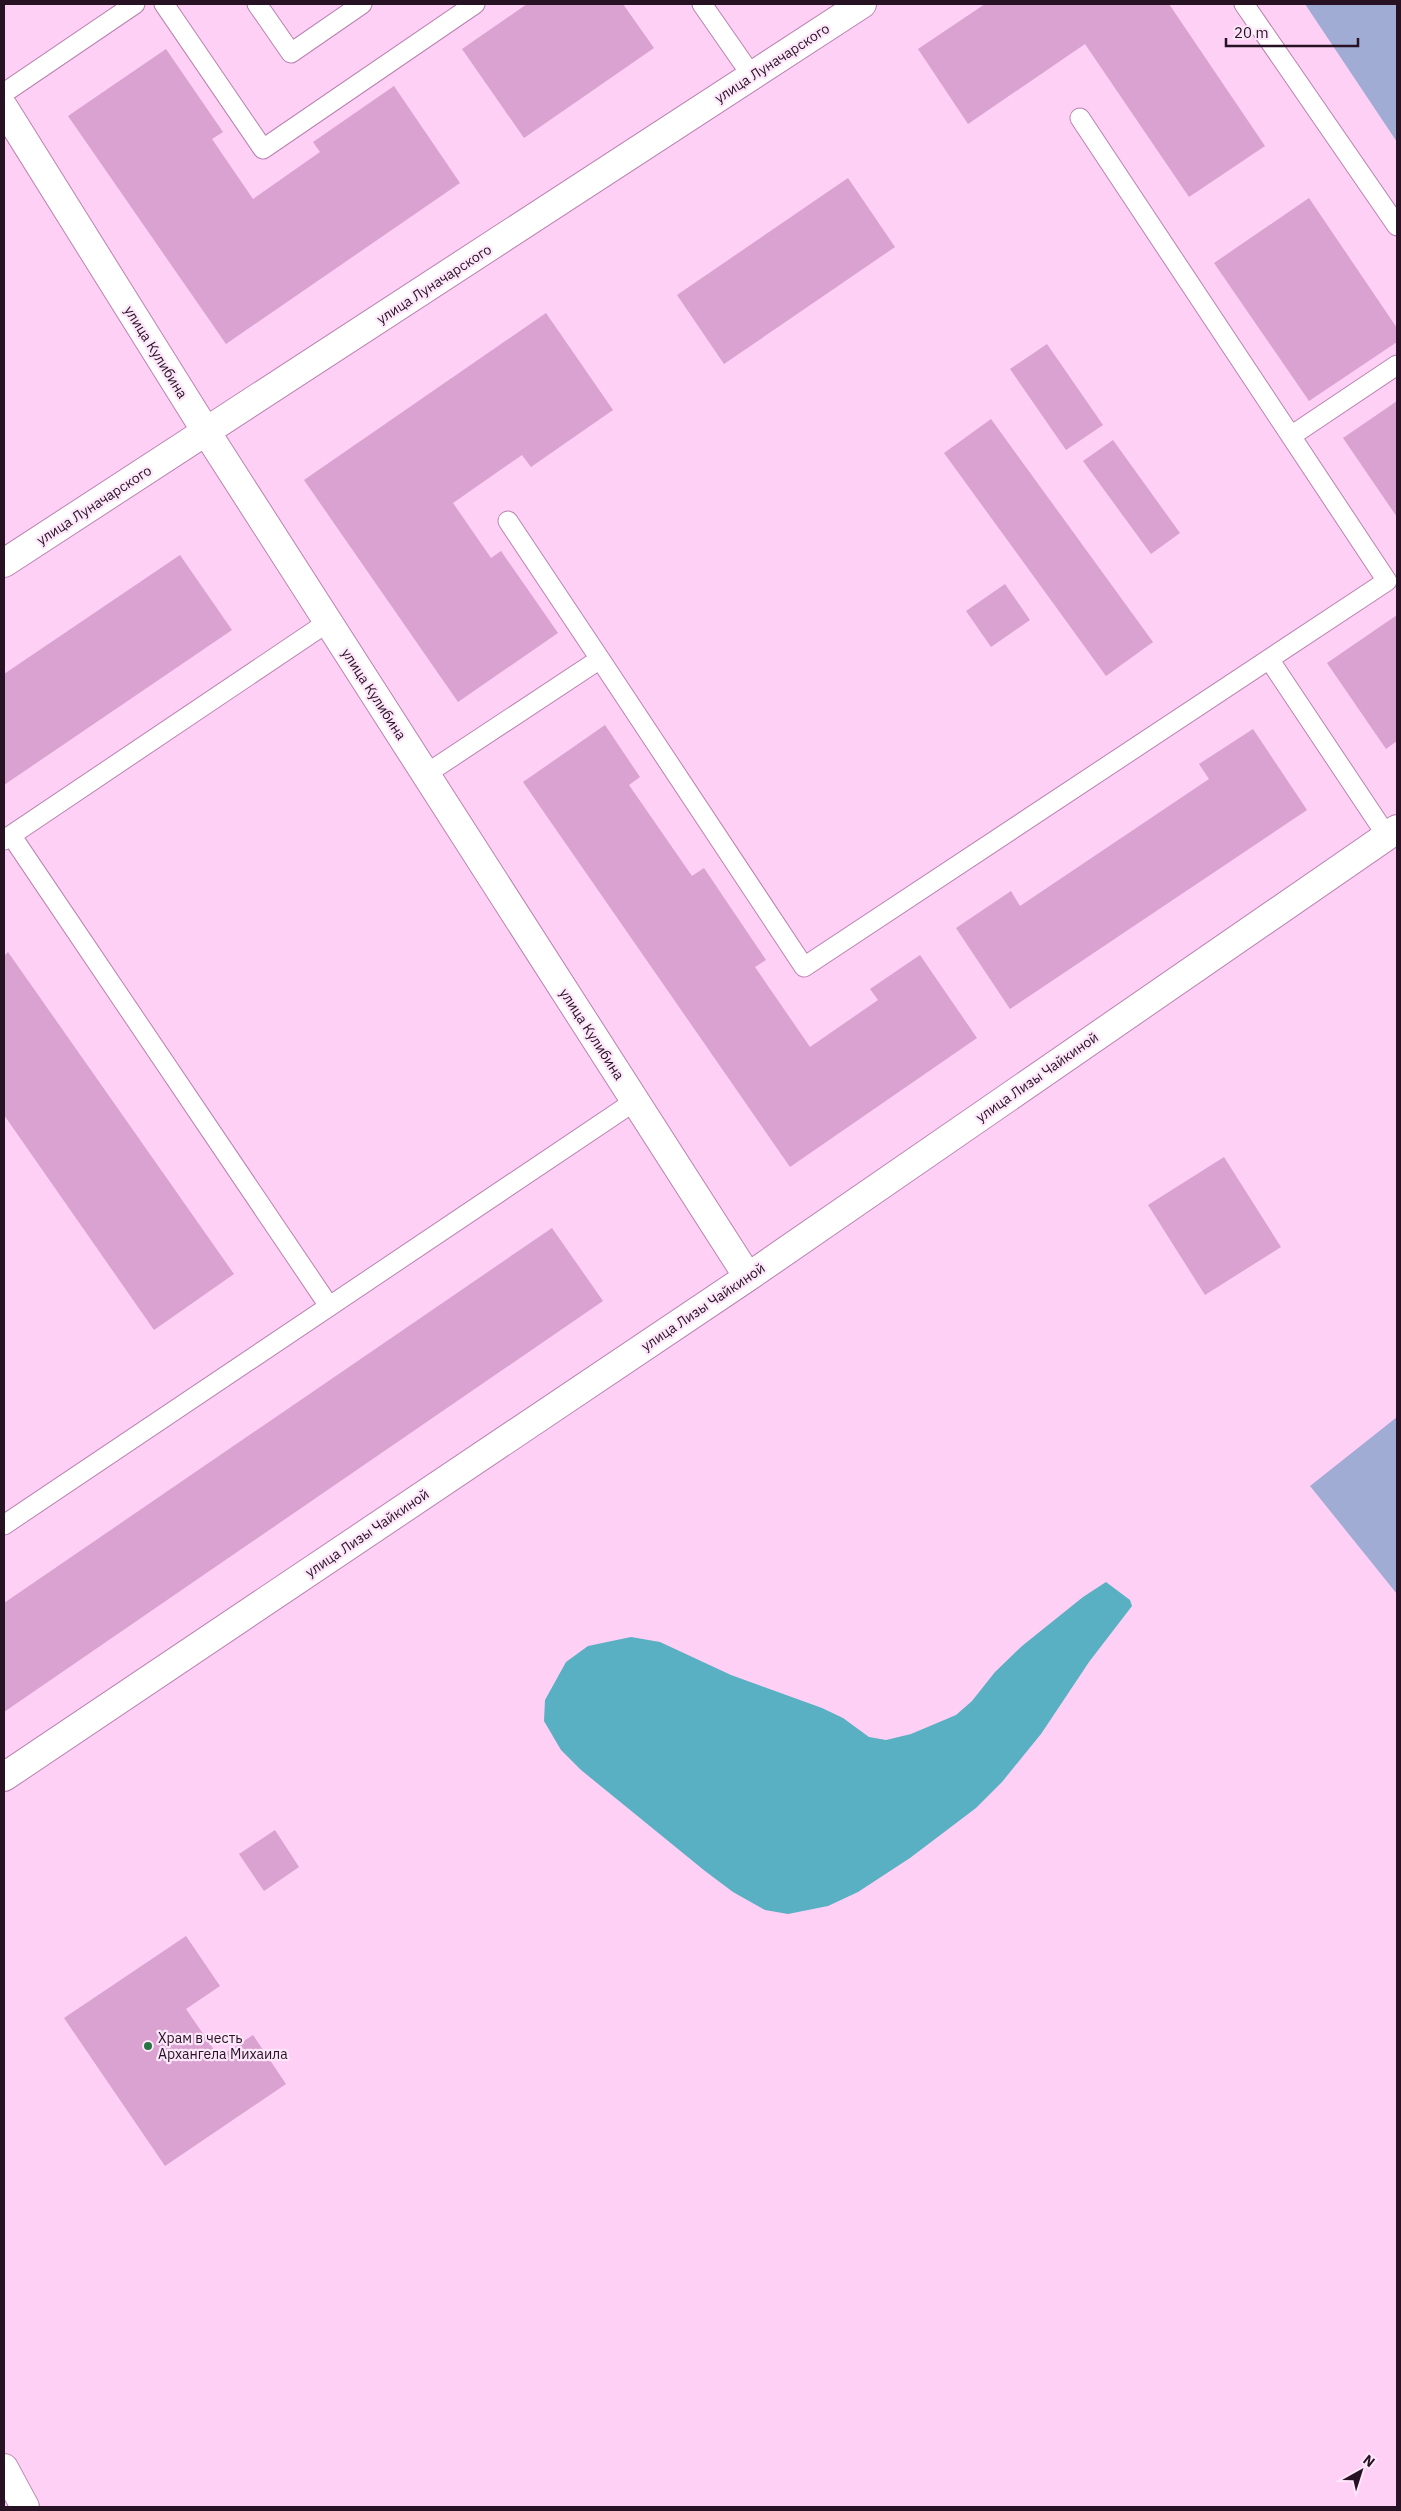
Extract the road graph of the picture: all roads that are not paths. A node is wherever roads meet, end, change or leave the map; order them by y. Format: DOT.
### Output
graph roads {
  1 [pos="134,4"];
  2 [pos="164,4"];
  3 [pos="257,4"];
  4 [pos="362,4"];
  5 [pos="475,4"];
  6 [pos="702,4"];
  7 [pos="862,4"];
  8 [pos="1244,4"];
  9 [pos="752,76"];
  10 [pos="4,93"];
  11 [pos="4,108"];
  12 [pos="1080,118"];
  13 [pos="1397,226"];
  14 [pos="1397,365"];
  15 [pos="207,433"];
  16 [pos="1291,436"];
  17 [pos="508,521"];
  18 [pos="4,563"];
  19 [pos="328,622"];
  20 [pos="600,659"];
  21 [pos="1269,659"];
  22 [pos="426,774"];
  23 [pos="1392,833"];
  24 [pos="8,837"];
  25 [pos="635,1101"];
  26 [pos="748,1277"];
  27 [pos="329,1306"];
  28 [pos="4,1525"];
  29 [pos="4,1777"];
  30 [pos="4,2468"];
  31 [pos="25,2507"];
  1 -- 10 [label="lane"];
  2 -- 5 [label="lane"];
  3 -- 4 [label="lane"];
  6 -- 9 [label="lane"];
  7 -- 9 [label="street, улица Луначарского"];
  8 -- 13 [label="lane"];
  9 -- 15 [label="street, улица Луначарского"];
  11 -- 15 [label="street, улица Кулибина"];
  12 -- 16 [label="lane"];
  14 -- 16 [label="lane"];
  15 -- 18 [label="street, улица Луначарского"];
  15 -- 19 [label="street, улица Кулибина"];
  16 -- 21 [label="lane"];
  17 -- 20 [label="lane"];
  19 -- 22 [label="street, улица Кулибина"];
  19 -- 24 [label="lane"];
  20 -- 21 [label="lane"];
  20 -- 22 [label="lane"];
  21 -- 23 [label="lane"];
  22 -- 25 [label="street, улица Кулибина"];
  23 -- 26 [label="street, улица Лизы Чайкиной"];
  24 -- 27 [label="lane"];
  25 -- 26 [label="street, улица Кулибина"];
  25 -- 27 [label="lane"];
  26 -- 29 [label="street, улица Лизы Чайкиной"];
  27 -- 28 [label="lane"];
  30 -- 31 [label="street"];
}
